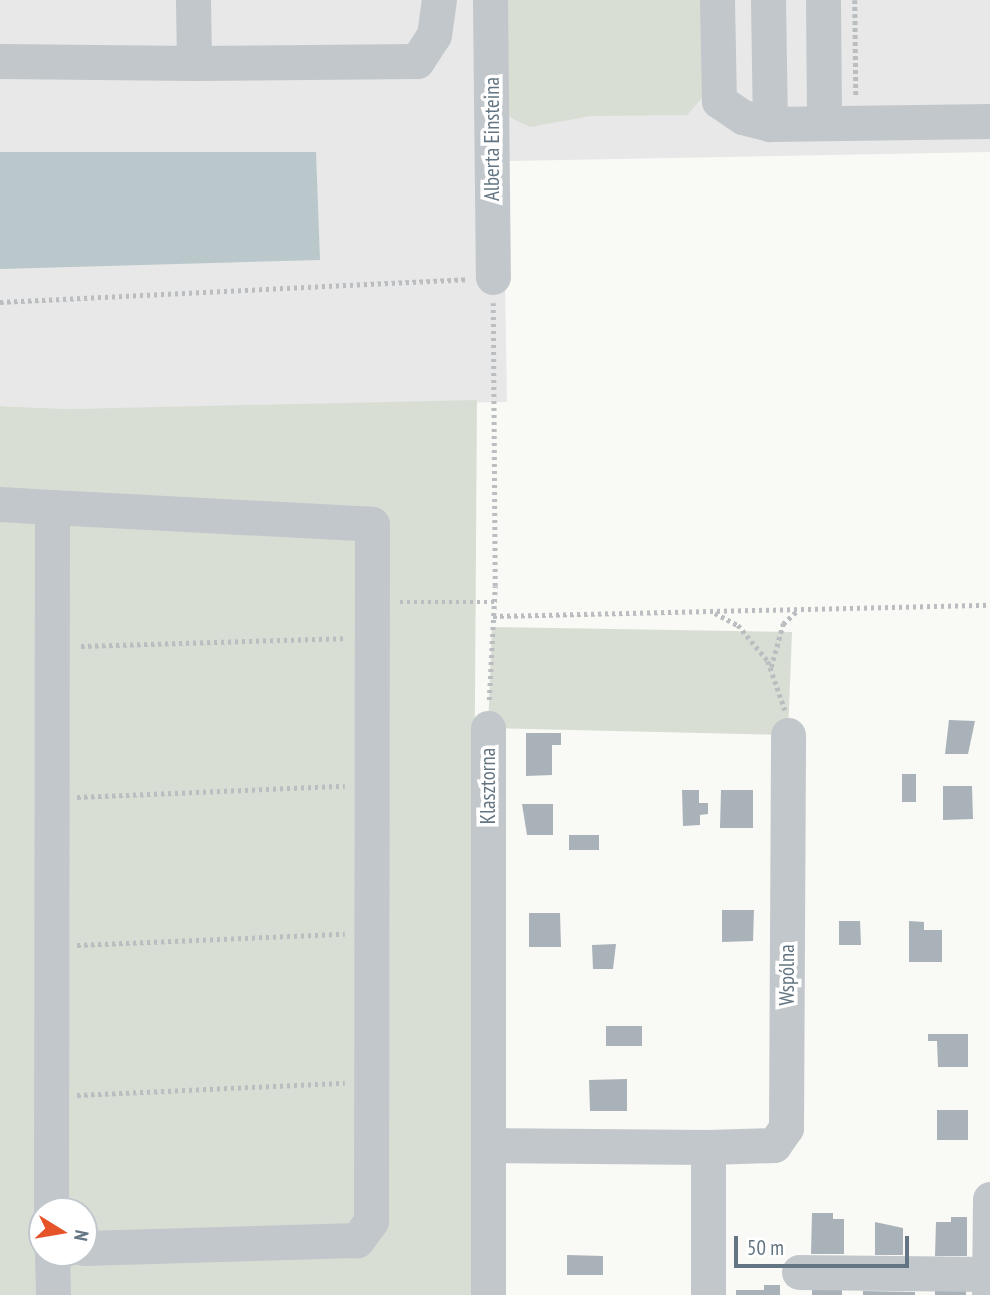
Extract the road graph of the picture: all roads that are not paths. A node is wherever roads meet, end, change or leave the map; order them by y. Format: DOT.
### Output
graph roads {
  1 [pos="193,0"];
  2 [pos="439,0"];
  3 [pos="491,0"];
  4 [pos="717,0"];
  5 [pos="768,0"];
  6 [pos="822,0"];
  7 [pos="0,61"];
  8 [pos="194,63"];
  9 [pos="990,121"];
  10 [pos="824,123"];
  11 [pos="770,124"];
  12 [pos="493,277"];
  13 [pos="0,504"];
  14 [pos="52,507"];
  15 [pos="488,728"];
  16 [pos="788,734"];
  17 [pos="489,1145"];
  18 [pos="708,1147"];
  19 [pos="51,1197"];
  20 [pos="990,1199"];
  21 [pos="98,1248"];
  22 [pos="52,1267"];
  23 [pos="799,1272"];
  24 [pos="989,1284"];
  25 [pos="53,1295"];
  26 [pos="488,1295"];
  27 [pos="708,1295"];
  1 -- 8 [label="street"];
  2 -- 8 [label="street"];
  3 -- 12 [label="street, Alberta Einsteina"];
  4 -- 11 [label="street"];
  5 -- 11 [label="street"];
  6 -- 10 [label="street"];
  7 -- 8 [label="street"];
  9 -- 10 [label="street"];
  10 -- 11 [label="street"];
  13 -- 14 [label="street"];
  14 -- 19 [label="street"];
  14 -- 21 [label="street"];
  15 -- 17 [label="street, Klasztorna"];
  16 -- 18 [label="street, Wspólna"];
  17 -- 18 [label="street, Wspólna"];
  17 -- 26 [label="street, Klasztorna"];
  18 -- 27 [label="street"];
  20 -- 24 [label="street"];
  22 -- 25 [label="street"];
  23 -- 24 [label="street"];
}
